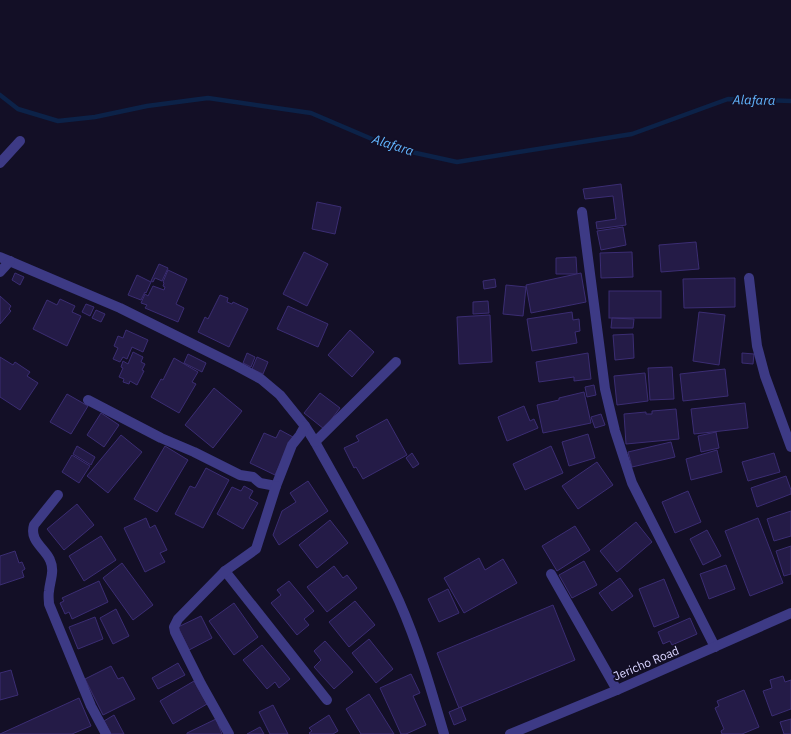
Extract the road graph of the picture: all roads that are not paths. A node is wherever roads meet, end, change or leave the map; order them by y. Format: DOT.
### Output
graph roads {
  1 [pos="20,141"];
  2 [pos="0,163"];
  3 [pos="582,212"];
  4 [pos="5,259"];
  5 [pos="0,272"];
  6 [pos="750,278"];
  7 [pos="396,362"];
  8 [pos="88,400"];
  9 [pos="305,426"];
  10 [pos="315,442"];
  11 [pos="791,447"];
  12 [pos="276,486"];
  13 [pos="58,495"];
  14 [pos="225,571"];
  15 [pos="551,574"];
  16 [pos="791,613"];
  17 [pos="715,647"];
  18 [pos="617,690"];
  19 [pos="327,700"];
  20 [pos="106,734"];
  21 [pos="229,734"];
  22 [pos="444,734"];
  23 [pos="510,734"];
  1 -- 2 [label="street"];
  3 -- 17 [label="street"];
  4 -- 5 [label="street"];
  4 -- 9 [label="street"];
  6 -- 11 [label="street"];
  7 -- 10 [label="street"];
  8 -- 12 [label="street"];
  9 -- 10 [label="street"];
  9 -- 12 [label="street"];
  10 -- 22 [label="street"];
  12 -- 14 [label="street"];
  13 -- 20 [label="street"];
  14 -- 19 [label="street"];
  14 -- 21 [label="street"];
  15 -- 18 [label="street"];
  16 -- 17 [label="street, Jericho Road"];
  17 -- 18 [label="street, Jericho Road"];
  18 -- 23 [label="street, Jericho Road"];
}
